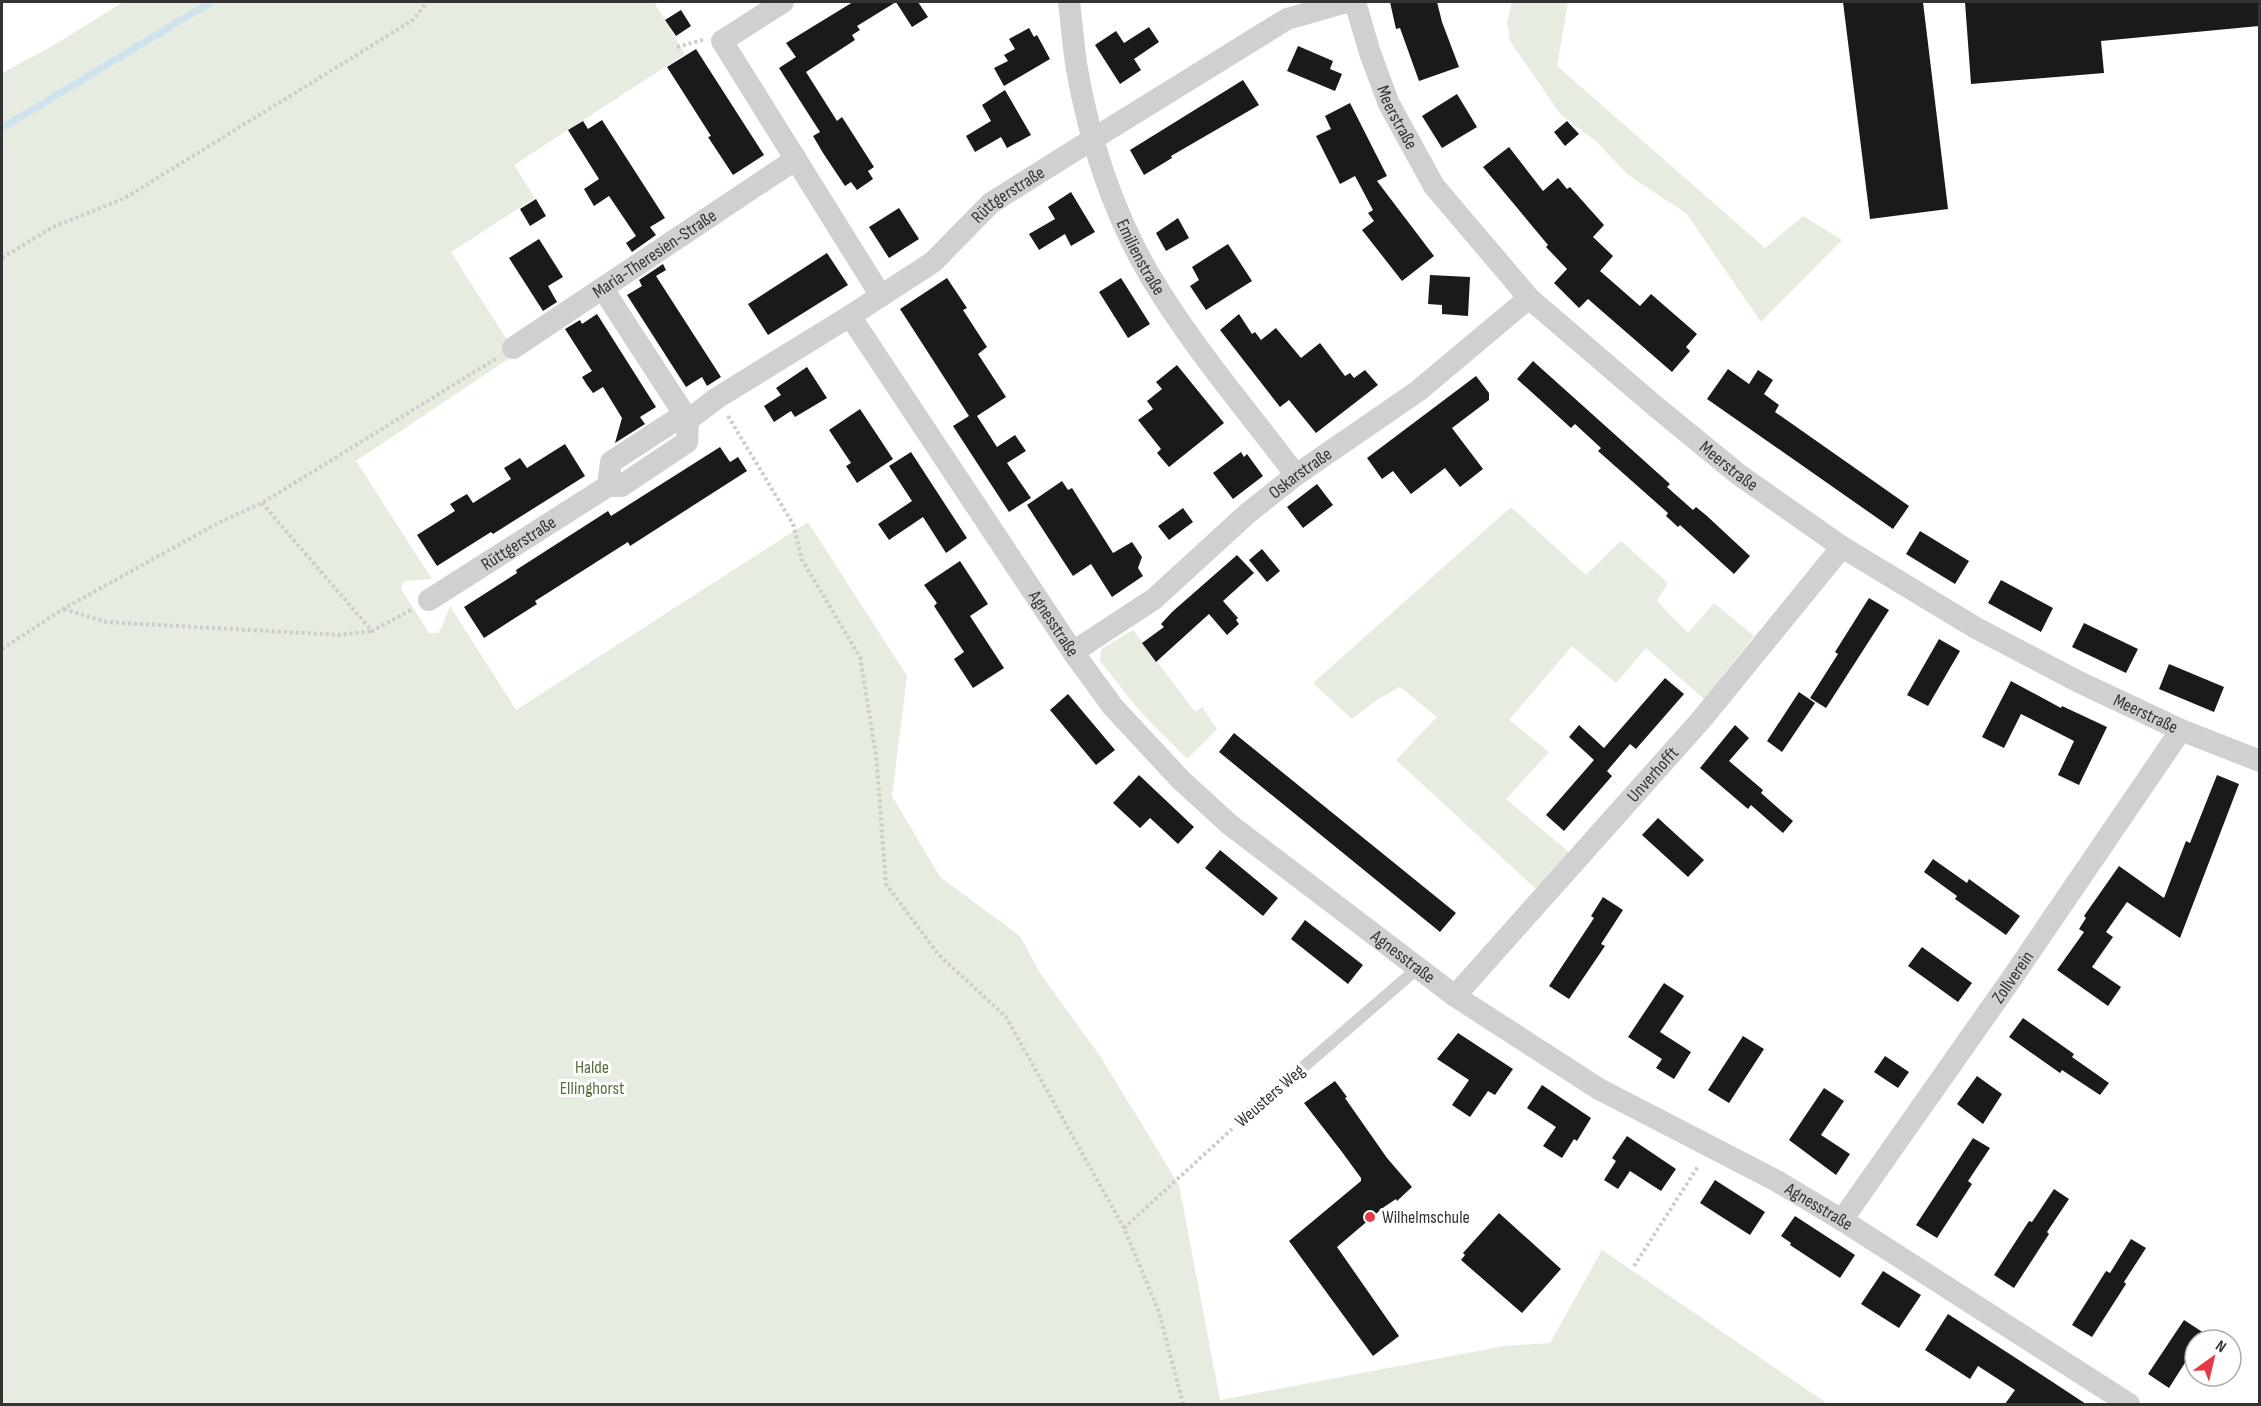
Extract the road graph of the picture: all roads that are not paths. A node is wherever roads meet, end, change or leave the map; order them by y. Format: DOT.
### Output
graph roads {
  1 [pos="783,2"];
  2 [pos="1069,2"];
  3 [pos="1347,2"];
  4 [pos="1355,2"];
  5 [pos="1093,139"];
  6 [pos="796,159"];
  7 [pos="603,289"];
  8 [pos="881,296"];
  9 [pos="1529,298"];
  10 [pos="850,316"];
  11 [pos="513,348"];
  12 [pos="688,420"];
  13 [pos="1296,475"];
  14 [pos="1842,547"];
  15 [pos="429,600"];
  16 [pos="1073,652"];
  17 [pos="2181,730"];
  18 [pos="2259,761"];
  19 [pos="1418,968"];
  20 [pos="1455,996"];
  21 [pos="1243,1119"];
  22 [pos="1842,1220"];
  23 [pos="2128,1404"];
  1 -- 6 [label="street"];
  2 -- 5 [label="street, Emilienstraße"];
  3 -- 5 [label="street, Rüttgerstraße"];
  4 -- 9 [label="street, Meerstraße"];
  5 -- 8 [label="street, Rüttgerstraße"];
  5 -- 13 [label="street, Emilienstraße"];
  6 -- 7 [label="street, Maria-Theresien-Straße"];
  6 -- 8 [label="street"];
  7 -- 11 [label="street, Maria-Theresien-Straße"];
  7 -- 12 [label="street"];
  8 -- 10 [label="street, Rüttgerstraße"];
  9 -- 13 [label="street, Oskarstraße"];
  9 -- 14 [label="street, Meerstraße"];
  10 -- 12 [label="street, Rüttgerstraße"];
  10 -- 16 [label="street, Agnesstraße"];
  12 -- 15 [label="street, Rüttgerstraße"];
  13 -- 16 [label="street, Oskarstraße"];
  14 -- 17 [label="street, Meerstraße"];
  14 -- 20 [label="street, Unverhofft"];
  16 -- 19 [label="street, Agnesstraße"];
  17 -- 18 [label="street, Meerstraße"];
  17 -- 22 [label="street, Zollverein"];
  19 -- 20 [label="street, Agnesstraße"];
  19 -- 21 [label="lane, Weusters Weg"];
  20 -- 22 [label="street, Agnesstraße"];
  22 -- 23 [label="street, Agnesstraße"];
}
